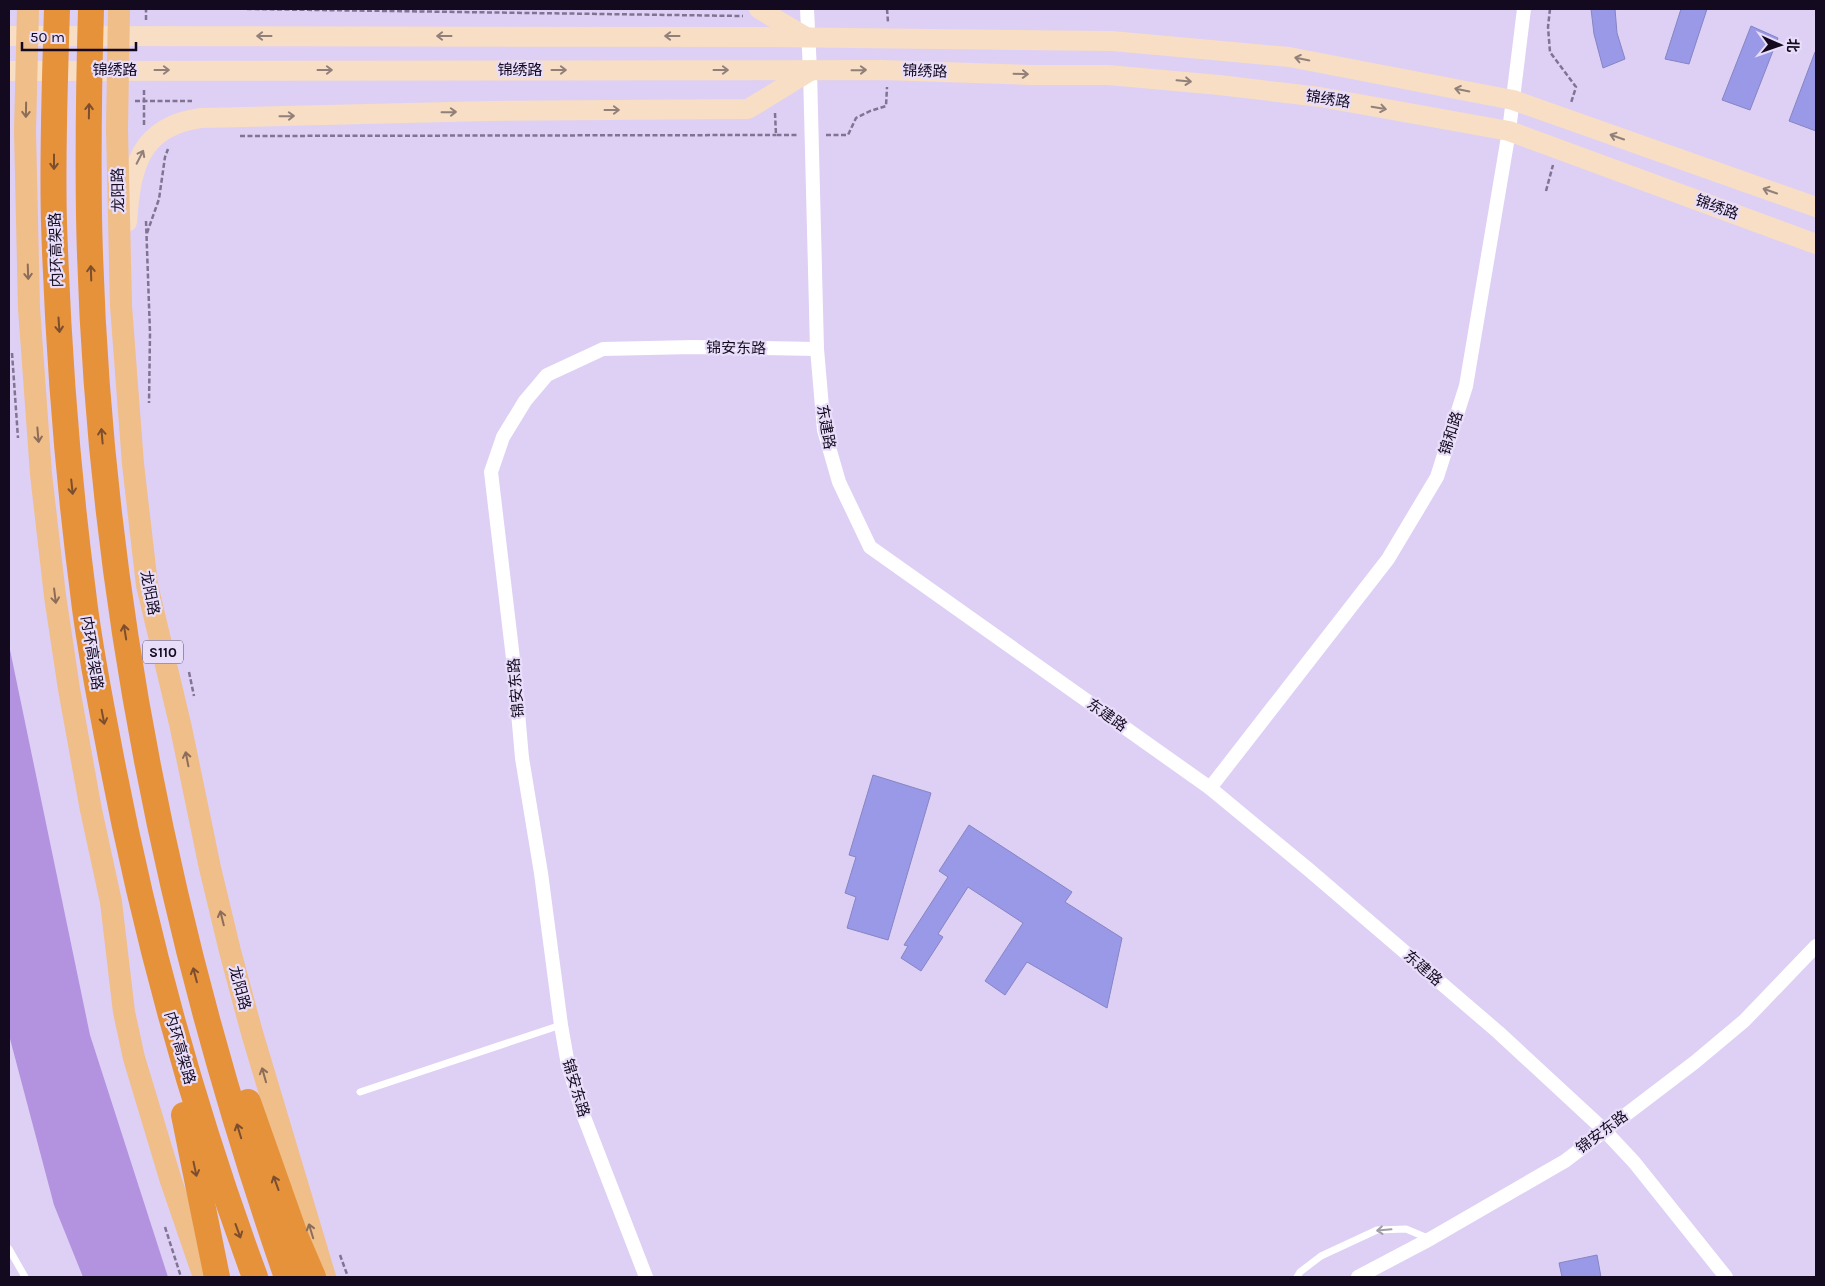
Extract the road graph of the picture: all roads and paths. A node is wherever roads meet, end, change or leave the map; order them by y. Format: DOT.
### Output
graph roads {
  1 [pos="28,9"];
  2 [pos="56,9"];
  3 [pos="91,9"];
  4 [pos="119,9"];
  5 [pos="146,9"];
  6 [pos="247,9"];
  7 [pos="807,9"];
  8 [pos="1524,9"];
  9 [pos="751,12"];
  10 [pos="146,28"];
  11 [pos="9,36"];
  12 [pos="808,38"];
  13 [pos="9,71"];
  14 [pos="810,71"];
  15 [pos="145,84"];
  16 [pos="1513,100"];
  17 [pos="172,101"];
  18 [pos="172,109"];
  19 [pos="1509,131"];
  20 [pos="776,135"];
  21 [pos="233,136"];
  22 [pos="172,141"];
  23 [pos="146,147"];
  24 [pos="1816,207"];
  25 [pos="146,218"];
  26 [pos="146,235"];
  27 [pos="1816,244"];
  28 [pos="123,344"];
  29 [pos="818,349"];
  30 [pos="149,410"];
  31 [pos="186,664"];
  32 [pos="132,680"];
  33 [pos="195,700"];
  34 [pos="1210,788"];
  35 [pos="1816,946"];
  36 [pos="154,950"];
  37 [pos="561,1025"];
  38 [pos="360,1092"];
  39 [pos="1604,1130"];
  40 [pos="1430,1239"];
  41 [pos="337,1248"];
  42 [pos="9,1249"];
  43 [pos="25,1277"];
  44 [pos="204,1277"];
  45 [pos="217,1277"];
  46 [pos="255,1277"];
  47 [pos="287,1277"];
  48 [pos="313,1277"];
  49 [pos="325,1277"];
  50 [pos="348,1277"];
  51 [pos="646,1277"];
  52 [pos="1297,1277"];
  53 [pos="1358,1277"];
  54 [pos="1726,1277"];
  1 -- 44 [label="main road, one-way"];
  2 -- 36 [label="highway, 内环高架路, one-way"];
  32 -- 3 [label="highway, one-way"];
  4 -- 28 [label="main road, 龙阳路 / S110"];
  5 -- 10 [label="path"];
  6 -- 9 [label="path"];
  7 -- 12 [label="street, 东建路"];
  8 -- 16 [label="street, 锦和路"];
  9 -- 12 [label="main road"];
  12 -- 11 [label="main road, one-way"];
  12 -- 14 [label="street, 东建路"];
  16 -- 12 [label="main road, one-way"];
  13 -- 14 [label="main road, 锦绣路, one-way"];
  14 -- 19 [label="main road, 锦绣路, one-way"];
  23 -- 14 [label="main road, one-way"];
  14 -- 29 [label="street, 东建路"];
  15 -- 23 [label="path"];
  16 -- 19 [label="street, 锦和路"];
  24 -- 16 [label="main road, one-way"];
  17 -- 18 [label="path"];
  19 -- 27 [label="main road, 锦绣路"];
  19 -- 34 [label="street, 锦和路"];
  20 -- 21 [label="path"];
  22 -- 26 [label="path"];
  28 -- 23 [label="main road, one-way"];
  25 -- 26 [label="path"];
  26 -- 30 [label="path"];
  49 -- 28 [label="main road, 龙阳路 / S110, one-way"];
  29 -- 34 [label="street, 东建路"];
  29 -- 37 [label="street, 锦安东路"];
  31 -- 33 [label="path"];
  47 -- 32 [label="highway, one-way"];
  48 -- 32 [label="highway, one-way"];
  34 -- 39 [label="street, 东建路"];
  35 -- 39 [label="street, 锦安东路"];
  36 -- 45 [label="highway, one-way"];
  36 -- 46 [label="highway, 内环高架路, one-way"];
  37 -- 38 [label="lane"];
  37 -- 51 [label="street, 锦安东路"];
  39 -- 40 [label="street, 锦安东路"];
  39 -- 54 [label="street, 东建路"];
  40 -- 52 [label="lane, one-way"];
  40 -- 53 [label="street, 锦安东路"];
  41 -- 50 [label="path"];
  42 -- 43 [label="lane"];
}
